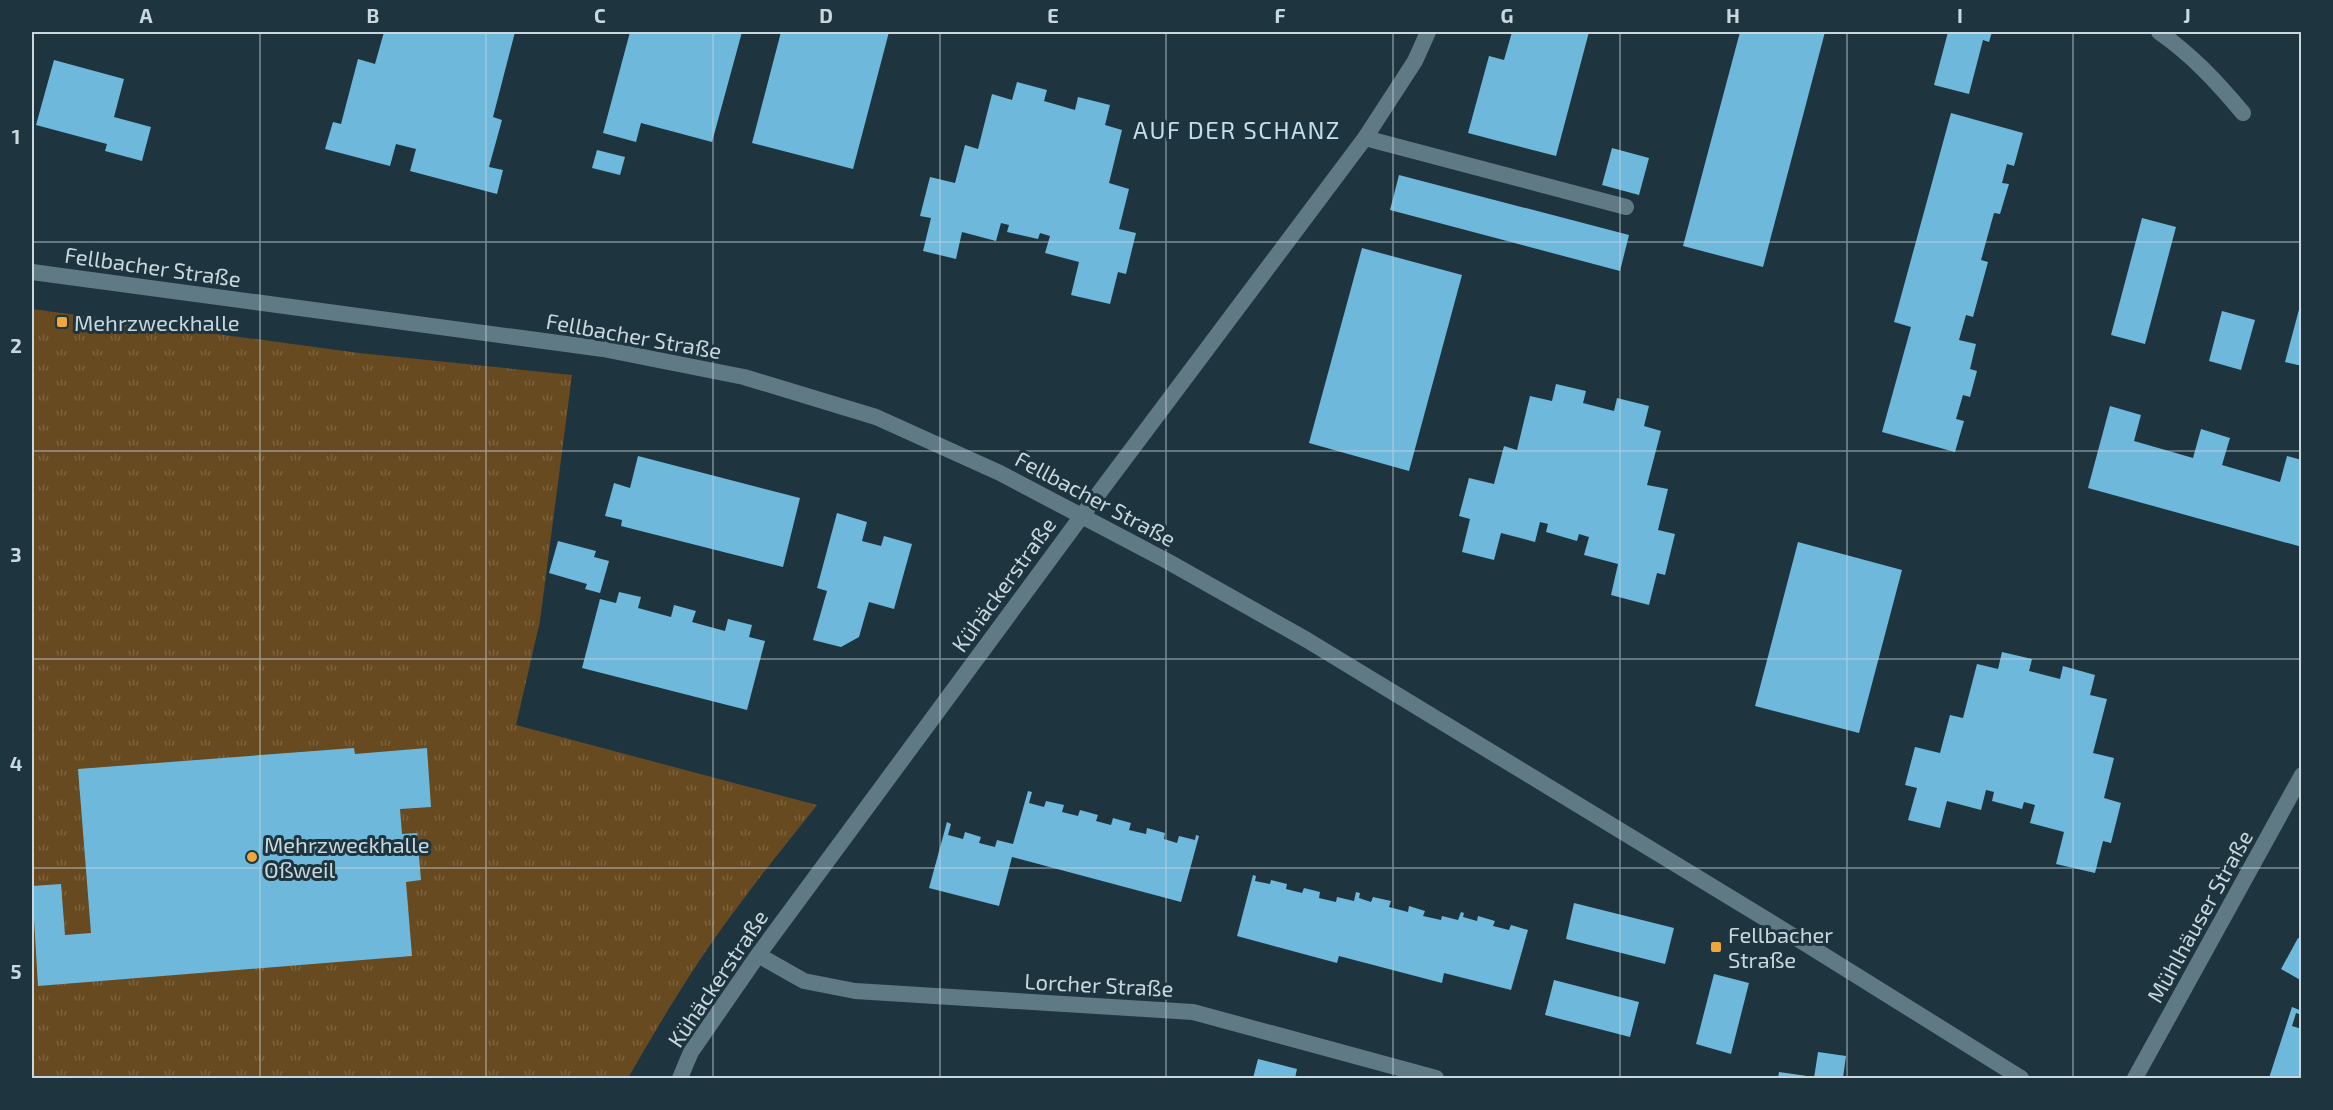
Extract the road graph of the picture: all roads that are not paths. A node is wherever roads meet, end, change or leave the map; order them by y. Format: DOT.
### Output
graph roads {
  1 [pos="1428,32"];
  2 [pos="2159,32"];
  3 [pos="2243,113"];
  4 [pos="1365,138"];
  5 [pos="1626,207"];
  6 [pos="32,272"];
  7 [pos="1081,517"];
  8 [pos="2301,775"];
  9 [pos="758,955"];
  10 [pos="680,1078"];
  11 [pos="1437,1078"];
  12 [pos="2021,1078"];
  13 [pos="2135,1078"];
  1 -- 4 [label="street, Kühäckerstraße"];
  2 -- 3 [label="street"];
  4 -- 5 [label="street"];
  4 -- 7 [label="street, Kühäckerstraße"];
  6 -- 7 [label="street, Fellbacher Straße"];
  7 -- 9 [label="street, Kühäckerstraße"];
  7 -- 12 [label="street, Fellbacher Straße"];
  8 -- 13 [label="street, Mühlhäuser Straße"];
  9 -- 10 [label="street, Kühäckerstraße"];
  9 -- 11 [label="street, Lorcher Straße"];
}
